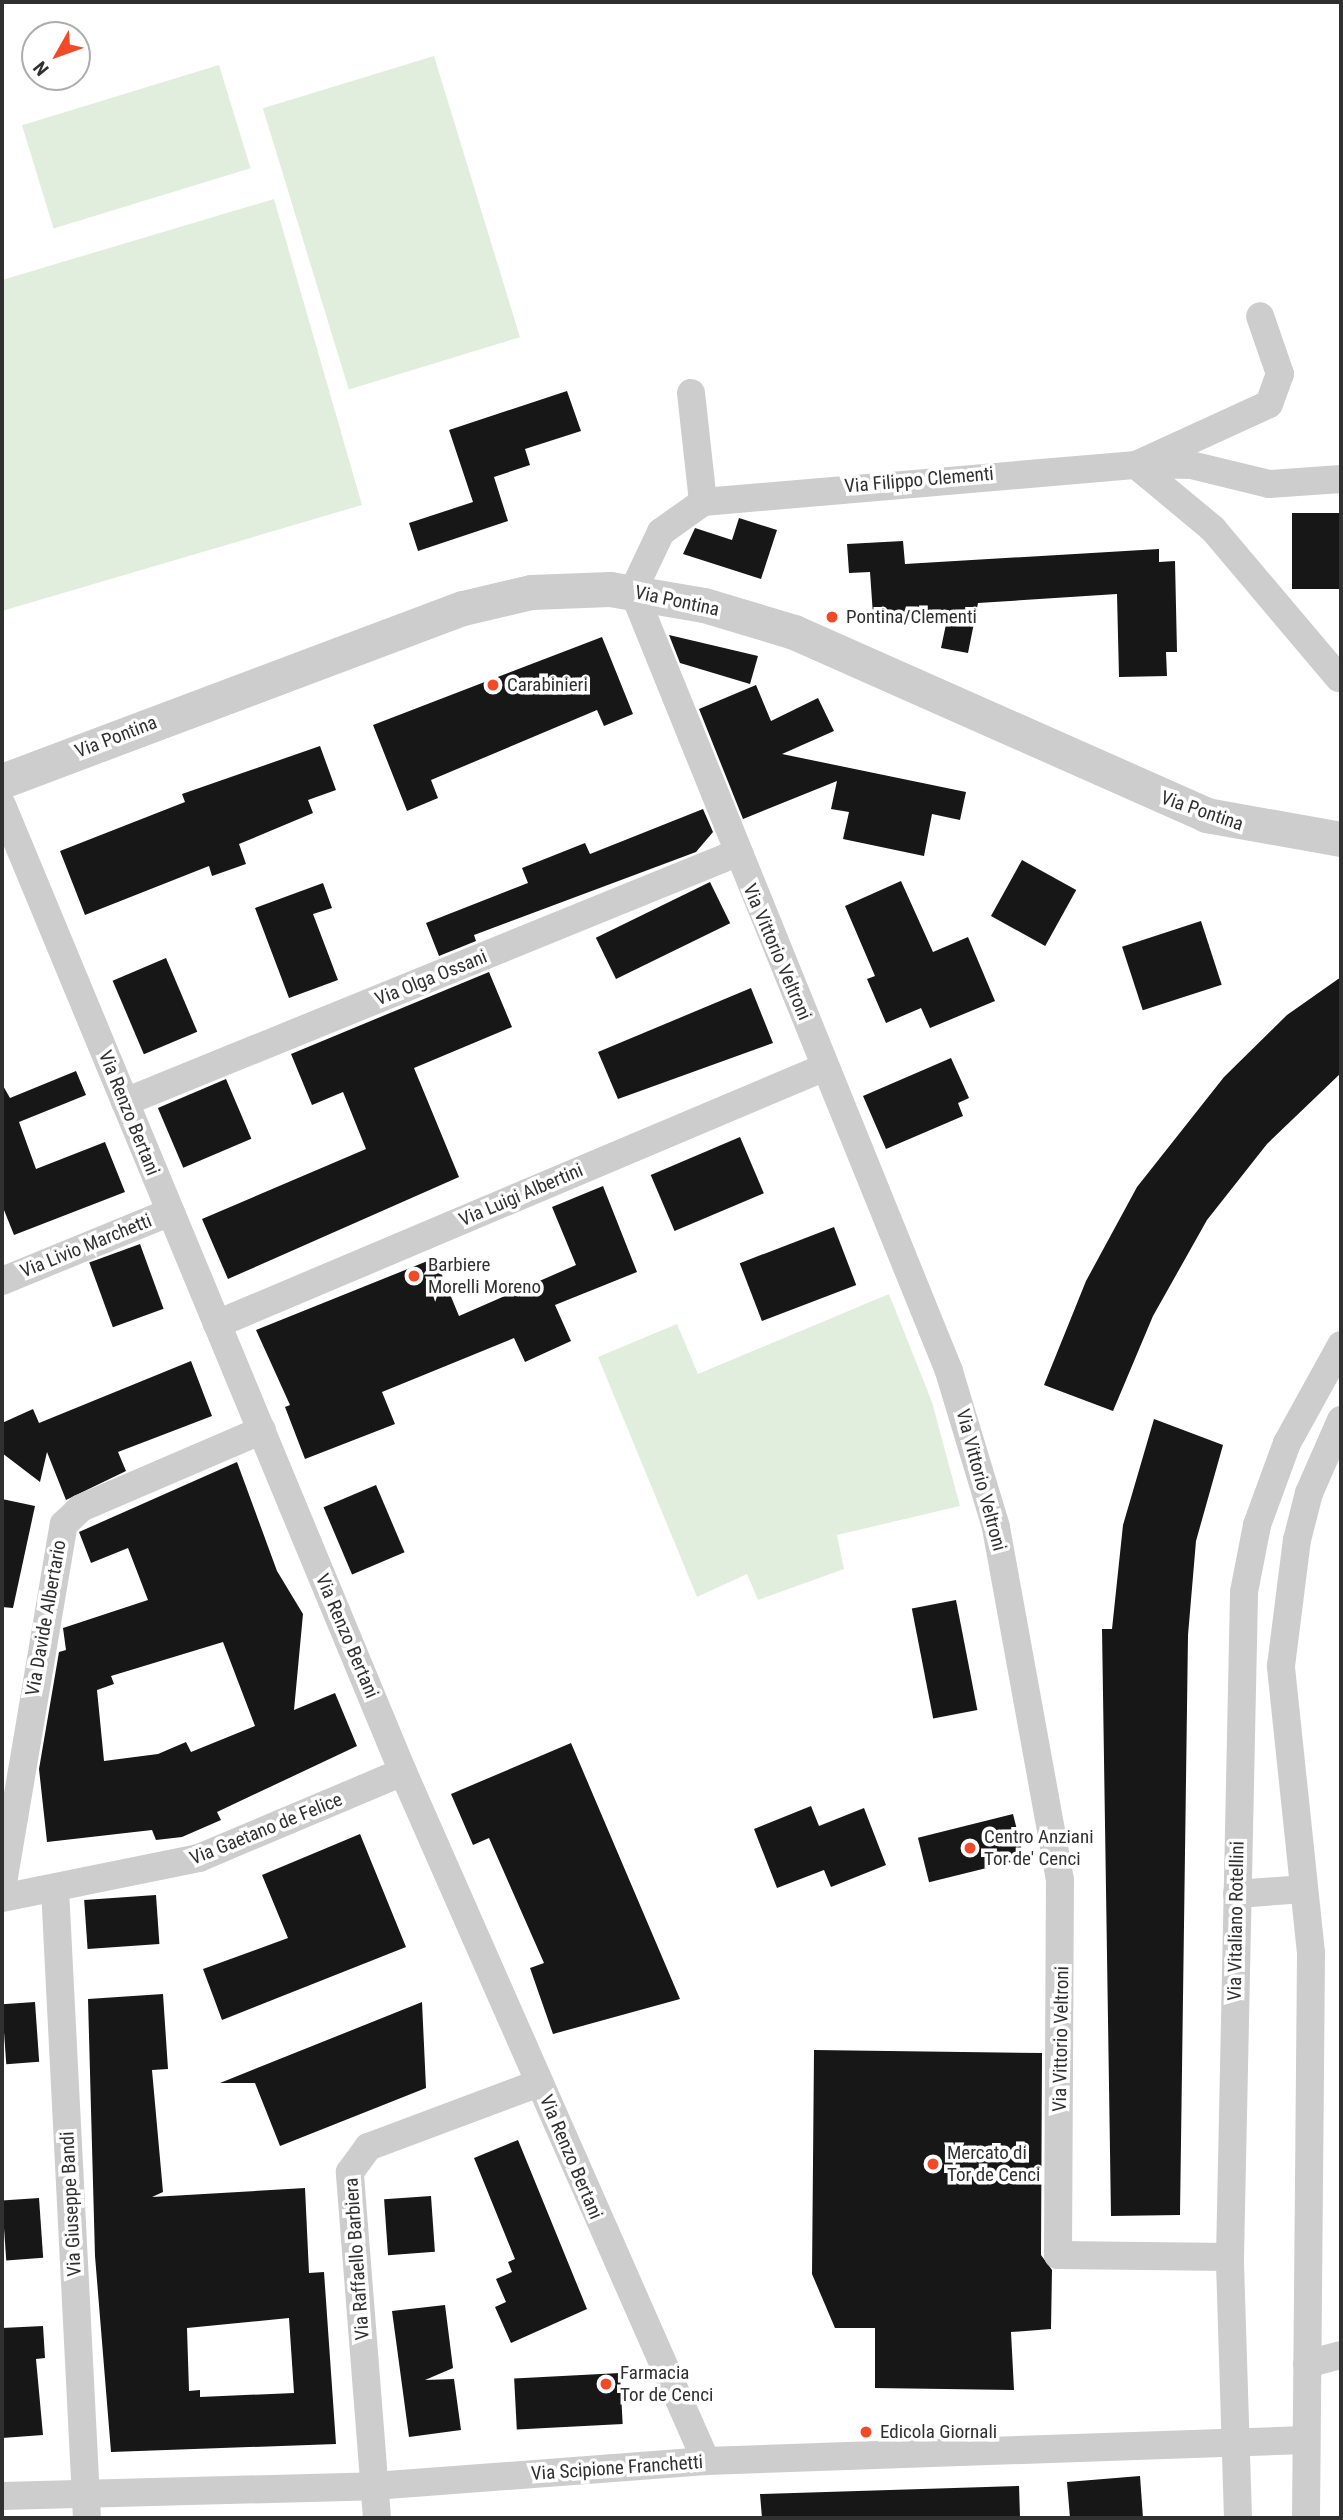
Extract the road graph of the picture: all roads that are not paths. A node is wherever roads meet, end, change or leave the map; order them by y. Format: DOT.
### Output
graph roads {
  1 [pos="1260,316"];
  2 [pos="691,393"];
  3 [pos="1136,465"];
  4 [pos="1341,479"];
  5 [pos="703,502"];
  6 [pos="633,591"];
  7 [pos="1339,678"];
  8 [pos="2,781"];
  9 [pos="2,805"];
  10 [pos="1341,839"];
  11 [pos="737,853"];
  12 [pos="825,1067"];
  13 [pos="125,1102"];
  14 [pos="170,1212"];
  15 [pos="2,1281"];
  16 [pos="217,1324"];
  17 [pos="1341,1345"];
  18 [pos="1341,1420"];
  19 [pos="261,1430"];
  20 [pos="403,1772"];
  21 [pos="2,1889"];
  22 [pos="55,1889"];
  23 [pos="1304,1889"];
  24 [pos="1237,1894"];
  25 [pos="2,1898"];
  26 [pos="539,2082"];
  27 [pos="1230,2257"];
  28 [pos="1341,2355"];
  29 [pos="1307,2364"];
  30 [pos="1232,2439"];
  31 [pos="1305,2441"];
  32 [pos="706,2461"];
  33 [pos="374,2486"];
  34 [pos="2,2496"];
  35 [pos="86,2506"];
  36 [pos="377,2518"];
  37 [pos="1238,2518"];
  38 [pos="1306,2518"];
  1 -- 3 [label="street, Via Filippo Clementi"];
  2 -- 5 [label="street"];
  3 -- 4 [label="street, Via Filippo Clementi"];
  3 -- 5 [label="street, Via Filippo Clementi"];
  3 -- 7 [label="street"];
  5 -- 6 [label="street"];
  6 -- 8 [label="street, Via Pontina"];
  6 -- 10 [label="street, Via Pontina"];
  6 -- 11 [label="street, Via Vittorio Veltroni"];
  9 -- 13 [label="street, Via Renzo Bertani"];
  11 -- 12 [label="street, Via Vittorio Veltroni"];
  11 -- 13 [label="street, Via Olga Ossani"];
  12 -- 16 [label="street, Via Luigi Albertini"];
  12 -- 27 [label="street, Via Vittorio Veltroni"];
  13 -- 14 [label="street, Via Renzo Bertani"];
  14 -- 15 [label="street, Via Livio Marchetti"];
  14 -- 16 [label="street, Via Renzo Bertani"];
  16 -- 19 [label="street, Via Renzo Bertani"];
  17 -- 24 [label="street, Via Vitaliano Rotellini"];
  18 -- 23 [label="street"];
  19 -- 20 [label="street, Via Renzo Bertani"];
  19 -- 21 [label="street, Via Davide Albertario"];
  20 -- 22 [label="street, Via Gaetano de Felice"];
  20 -- 26 [label="street, Via Renzo Bertani"];
  22 -- 25 [label="street, Via Gaetano de Felice"];
  22 -- 35 [label="street, Via Giuseppe Bandi"];
  23 -- 24 [label="street"];
  23 -- 29 [label="street"];
  24 -- 27 [label="street, Via Vitaliano Rotellini"];
  26 -- 32 [label="street, Via Renzo Bertani"];
  26 -- 33 [label="street, Via Raffaello Barbiera"];
  27 -- 30 [label="street, Via Vitaliano Rotellini"];
  28 -- 29 [label="street"];
  29 -- 31 [label="street"];
  30 -- 31 [label="street, Via Scipione Franchetti"];
  30 -- 32 [label="street, Via Scipione Franchetti"];
  30 -- 37 [label="street, Via Vitaliano Rotellini"];
  31 -- 38 [label="street"];
  32 -- 33 [label="street, Via Scipione Franchetti"];
  33 -- 35 [label="street, Via Scipione Franchetti"];
  33 -- 36 [label="street, Via Raffaello Barbiera"];
  34 -- 35 [label="street, Via Scipione Franchetti"];
}
